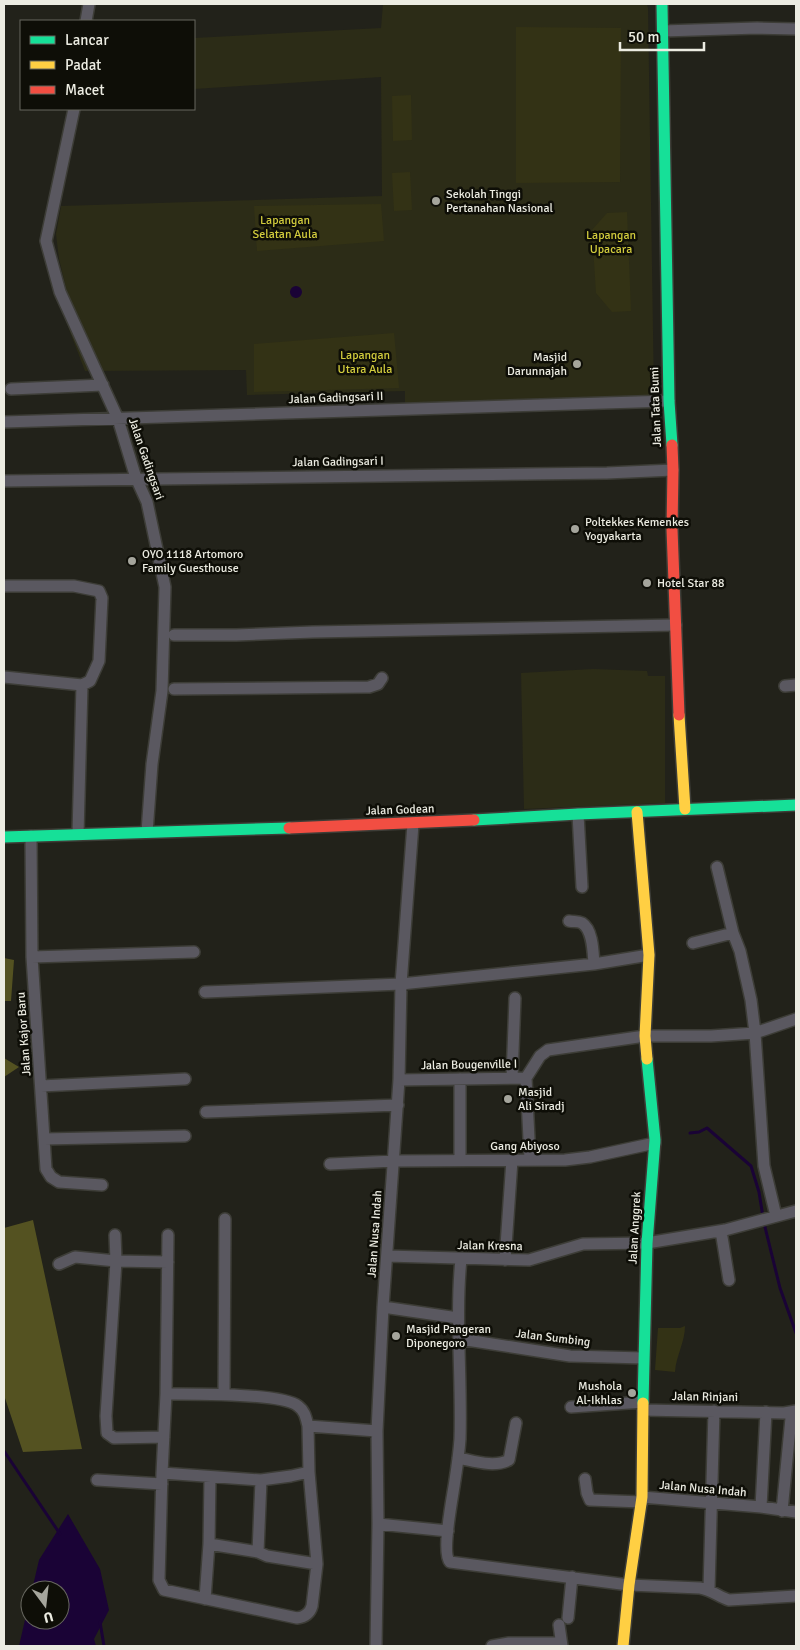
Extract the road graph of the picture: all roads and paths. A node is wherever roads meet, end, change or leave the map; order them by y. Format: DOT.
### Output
graph roads {
  1 [pos="88,4"];
  2 [pos="662,4"];
  3 [pos="86,20"];
  4 [pos="796,29"];
  5 [pos="663,31"];
  6 [pos="74,110"];
  7 [pos="103,385"];
  8 [pos="11,389"];
  9 [pos="669,401"];
  10 [pos="118,418"];
  11 [pos="4,422"];
  12 [pos="673,470"];
  13 [pos="136,478"];
  14 [pos="4,481"];
  15 [pos="4,586"];
  16 [pos="676,625"];
  17 [pos="174,635"];
  18 [pos="4,677"];
  19 [pos="382,678"];
  20 [pos="82,685"];
  21 [pos="174,689"];
  22 [pos="796,805"];
  23 [pos="685,809"];
  24 [pos="637,812"];
  25 [pos="578,814"];
  26 [pos="413,824"];
  27 [pos="148,832"];
  28 [pos="78,834"];
  29 [pos="31,836"];
  30 [pos="4,837"];
  31 [pos="717,867"];
  32 [pos="582,887"];
  33 [pos="569,921"];
  34 [pos="733,933"];
  35 [pos="693,943"];
  36 [pos="194,952"];
  37 [pos="649,955"];
  38 [pos="32,957"];
  39 [pos="594,964"];
  40 [pos="401,984"];
  41 [pos="205,992"];
  42 [pos="515,998"];
  43 [pos="796,1019"];
  44 [pos="755,1032"];
  45 [pos="645,1036"];
  46 [pos="512,1078"];
  47 [pos="526,1078"];
  48 [pos="460,1079"];
  49 [pos="185,1080"];
  50 [pos="399,1080"];
  51 [pos="41,1086"];
  52 [pos="398,1105"];
  53 [pos="206,1112"];
  54 [pos="186,1136"];
  55 [pos="44,1139"];
  56 [pos="654,1139"];
  57 [pos="530,1159"];
  58 [pos="460,1160"];
  59 [pos="512,1160"];
  60 [pos="394,1161"];
  61 [pos="330,1164"];
  62 [pos="102,1185"];
  63 [pos="796,1211"];
  64 [pos="772,1218"];
  65 [pos="225,1219"];
  66 [pos="721,1231"];
  67 [pos="115,1235"];
  68 [pos="168,1235"];
  69 [pos="647,1243"];
  70 [pos="387,1256"];
  71 [pos="461,1260"];
  72 [pos="504,1260"];
  73 [pos="116,1261"];
  74 [pos="168,1262"];
  75 [pos="59,1264"];
  76 [pos="729,1280"];
  77 [pos="383,1307"];
  78 [pos="458,1318"];
  79 [pos="460,1339"];
  80 [pos="643,1358"];
  81 [pos="166,1394"];
  82 [pos="224,1395"];
  83 [pos="643,1406"];
  84 [pos="571,1407"];
  85 [pos="714,1411"];
  86 [pos="766,1412"];
  87 [pos="792,1416"];
  88 [pos="516,1423"];
  89 [pos="308,1426"];
  90 [pos="377,1431"];
  91 [pos="164,1436"];
  92 [pos="458,1458"];
  93 [pos="309,1472"];
  94 [pos="210,1477"];
  95 [pos="162,1479"];
  96 [pos="585,1479"];
  97 [pos="97,1480"];
  98 [pos="261,1480"];
  99 [pos="642,1500"];
  100 [pos="712,1503"];
  101 [pos="762,1507"];
  102 [pos="782,1511"];
  103 [pos="796,1512"];
  104 [pos="378,1524"];
  105 [pos="448,1530"];
  106 [pos="209,1544"];
  107 [pos="258,1552"];
  108 [pos="317,1564"];
  109 [pos="572,1577"];
  110 [pos="629,1585"];
  111 [pos="709,1589"];
  112 [pos="796,1596"];
  113 [pos="205,1599"];
  114 [pos="562,1645"];
  115 [pos="376,1646"];
  116 [pos="492,1646"];
  117 [pos="623,1646"];
  1 -- 3 [label="street"];
  2 -- 5 [label="street, Jalan Tata Bumi"];
  4 -- 5 [label="street"];
  5 -- 9 [label="street, Jalan Tata Bumi"];
  6 -- 7 [label="street, Jalan Gadingsari"];
  7 -- 8 [label="street"];
  7 -- 10 [label="street, Jalan Gadingsari"];
  9 -- 10 [label="street, Jalan Gadingsari II"];
  9 -- 12 [label="street, Jalan Tata Bumi"];
  10 -- 11 [label="street, Jalan Gadingsari II"];
  10 -- 13 [label="street, Jalan Gadingsari"];
  12 -- 13 [label="street, Jalan Gadingsari I"];
  12 -- 16 [label="street, Jalan Tata Bumi"];
  13 -- 14 [label="street, Jalan Gadingsari I"];
  13 -- 27 [label="street, Jalan Gadingsari"];
  15 -- 20 [label="street"];
  16 -- 17 [label="street"];
  16 -- 23 [label="street, Jalan Tata Bumi"];
  18 -- 20 [label="street"];
  19 -- 21 [label="street"];
  20 -- 28 [label="street"];
  22 -- 23 [label="street, Jalan Godean"];
  23 -- 24 [label="street, Jalan Godean"];
  24 -- 25 [label="street, Jalan Godean"];
  24 -- 37 [label="street, Jalan Anggrek"];
  25 -- 26 [label="street, Jalan Godean"];
  25 -- 32 [label="street"];
  26 -- 27 [label="street, Jalan Godean"];
  26 -- 40 [label="street, Jalan Nusa Indah"];
  27 -- 28 [label="street, Jalan Godean"];
  28 -- 29 [label="street, Jalan Godean"];
  29 -- 30 [label="street, Jalan Godean"];
  29 -- 38 [label="street, Jalan Kajor Baru"];
  31 -- 34 [label="street"];
  33 -- 39 [label="street"];
  34 -- 35 [label="street"];
  34 -- 44 [label="street"];
  36 -- 38 [label="street"];
  37 -- 39 [label="street"];
  37 -- 45 [label="street, Jalan Anggrek"];
  38 -- 51 [label="street, Jalan Kajor Baru"];
  39 -- 40 [label="street"];
  40 -- 41 [label="street"];
  40 -- 50 [label="street, Jalan Nusa Indah"];
  42 -- 46 [label="street"];
  43 -- 44 [label="street, Jalan Bougenville I"];
  44 -- 45 [label="street, Jalan Bougenville I"];
  44 -- 64 [label="street"];
  45 -- 47 [label="street, Jalan Bougenville I"];
  45 -- 56 [label="street, Jalan Anggrek"];
  46 -- 47 [label="street, Jalan Bougenville I"];
  46 -- 48 [label="street, Jalan Bougenville I"];
  47 -- 57 [label="street"];
  48 -- 50 [label="street, Jalan Bougenville I"];
  48 -- 58 [label="street"];
  49 -- 51 [label="street"];
  50 -- 52 [label="street, Jalan Nusa Indah"];
  51 -- 55 [label="street, Jalan Kajor Baru"];
  52 -- 53 [label="street"];
  52 -- 60 [label="street, Jalan Nusa Indah"];
  54 -- 55 [label="street"];
  55 -- 62 [label="street, Jalan Kajor Baru"];
  56 -- 57 [label="street, Gang Abiyoso"];
  56 -- 69 [label="street, Jalan Anggrek"];
  57 -- 59 [label="street, Gang Abiyoso"];
  58 -- 59 [label="street, Gang Abiyoso"];
  58 -- 60 [label="street, Gang Abiyoso"];
  59 -- 72 [label="street"];
  60 -- 61 [label="street, Gang Abiyoso"];
  60 -- 70 [label="street, Jalan Nusa Indah"];
  63 -- 64 [label="street, Jalan Kresna"];
  64 -- 66 [label="street, Jalan Kresna"];
  65 -- 82 [label="street"];
  66 -- 69 [label="street, Jalan Kresna"];
  66 -- 76 [label="street"];
  67 -- 73 [label="street"];
  68 -- 74 [label="street"];
  69 -- 72 [label="street, Jalan Kresna"];
  69 -- 80 [label="street, Jalan Anggrek"];
  70 -- 71 [label="street, Jalan Kresna"];
  70 -- 77 [label="street, Jalan Nusa Indah"];
  71 -- 72 [label="street, Jalan Kresna"];
  71 -- 78 [label="street"];
  73 -- 74 [label="street"];
  73 -- 75 [label="street"];
  73 -- 91 [label="street"];
  74 -- 81 [label="street"];
  77 -- 78 [label="street"];
  77 -- 90 [label="street, Jalan Nusa Indah"];
  78 -- 79 [label="street"];
  79 -- 80 [label="street, Jalan Sumbing"];
  79 -- 92 [label="street"];
  80 -- 83 [label="street, Jalan Anggrek"];
  81 -- 82 [label="street"];
  81 -- 91 [label="street"];
  82 -- 89 [label="street"];
  83 -- 84 [label="street, Jalan Rinjani"];
  83 -- 85 [label="street, Jalan Rinjani"];
  83 -- 99 [label="street, Jalan Anggrek"];
  85 -- 86 [label="street, Jalan Rinjani"];
  85 -- 100 [label="street"];
  86 -- 87 [label="street, Jalan Rinjani"];
  86 -- 101 [label="street"];
  87 -- 102 [label="street"];
  88 -- 92 [label="street"];
  89 -- 90 [label="street"];
  89 -- 93 [label="street"];
  90 -- 104 [label="street, Jalan Nusa Indah"];
  91 -- 95 [label="street"];
  92 -- 105 [label="street"];
  93 -- 98 [label="street"];
  93 -- 108 [label="street"];
  94 -- 95 [label="street"];
  94 -- 98 [label="street"];
  94 -- 106 [label="street"];
  95 -- 97 [label="street"];
  95 -- 113 [label="street"];
  96 -- 99 [label="street, Jalan Nusa Indah"];
  98 -- 107 [label="street"];
  99 -- 100 [label="street, Jalan Nusa Indah"];
  99 -- 110 [label="street, Jalan Anggrek"];
  100 -- 101 [label="street, Jalan Nusa Indah"];
  100 -- 111 [label="street"];
  101 -- 102 [label="street, Jalan Nusa Indah"];
  102 -- 103 [label="street, Jalan Nusa Indah"];
  104 -- 105 [label="street"];
  104 -- 115 [label="street, Jalan Nusa Indah"];
  105 -- 109 [label="street"];
  106 -- 107 [label="street"];
  106 -- 113 [label="street"];
  107 -- 108 [label="street"];
  108 -- 113 [label="street"];
  109 -- 110 [label="street"];
  109 -- 114 [label="street"];
  110 -- 111 [label="street"];
  110 -- 117 [label="street, Jalan Anggrek"];
  111 -- 112 [label="street"];
  114 -- 116 [label="street"];
}
